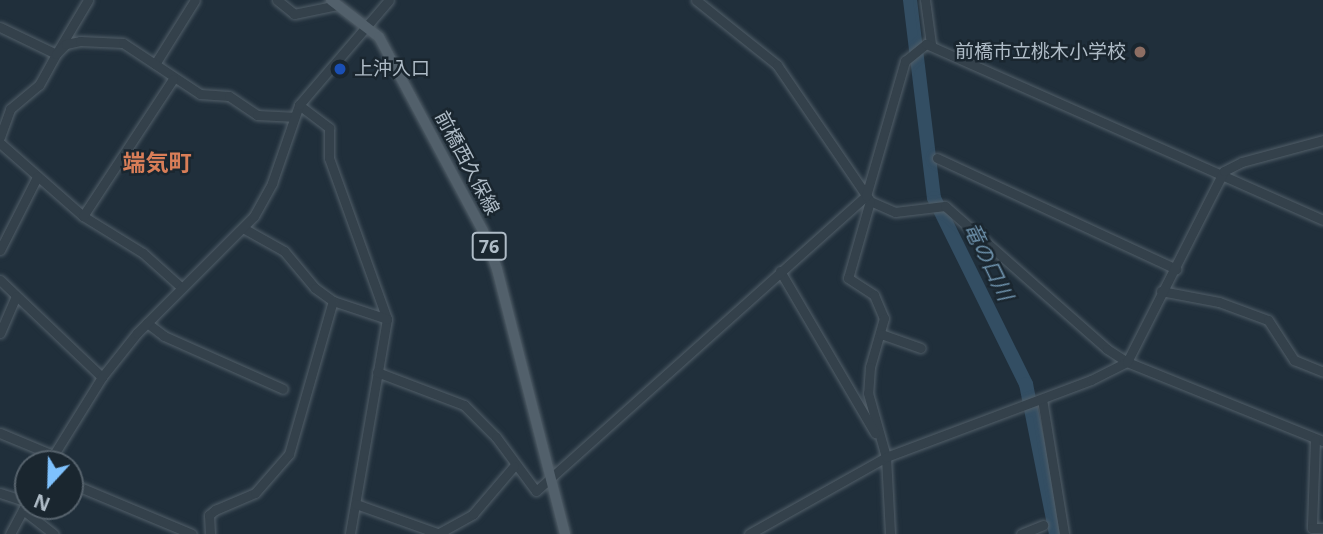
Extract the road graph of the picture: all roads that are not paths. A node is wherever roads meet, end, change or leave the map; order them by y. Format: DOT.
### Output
graph roads {
  1 [pos="88,0"];
  2 [pos="195,0"];
  3 [pos="277,0"];
  4 [pos="389,0"];
  5 [pos="696,0"];
  6 [pos="925,0"];
  7 [pos="334,3"];
  8 [pos="0,27"];
  9 [pos="370,27"];
  10 [pos="929,44"];
  11 [pos="56,54"];
  12 [pos="155,64"];
  13 [pos="173,79"];
  14 [pos="299,105"];
  15 [pos="292,117"];
  16 [pos="0,137"];
  17 [pos="1323,140"];
  18 [pos="0,143"];
  19 [pos="937,158"];
  20 [pos="1221,175"];
  21 [pos="37,177"];
  22 [pos="868,198"];
  23 [pos="83,216"];
  24 [pos="1323,220"];
  25 [pos="243,228"];
  26 [pos="0,250"];
  27 [pos="1177,270"];
  28 [pos="780,271"];
  29 [pos="0,280"];
  30 [pos="182,288"];
  31 [pos="1161,291"];
  32 [pos="16,296"];
  33 [pos="333,301"];
  34 [pos="387,319"];
  35 [pos="147,323"];
  36 [pos="0,333"];
  37 [pos="881,334"];
  38 [pos="921,348"];
  39 [pos="1127,362"];
  40 [pos="377,372"];
  41 [pos="1323,372"];
  42 [pos="102,377"];
  43 [pos="283,389"];
  44 [pos="1042,399"];
  45 [pos="0,433"];
  46 [pos="877,435"];
  47 [pos="1319,441"];
  48 [pos="33,450"];
  49 [pos="56,450"];
  50 [pos="886,457"];
  51 [pos="514,466"];
  52 [pos="551,479"];
  53 [pos="84,489"];
  54 [pos="356,504"];
  55 [pos="41,520"];
  56 [pos="1043,525"];
  57 [pos="1323,528"];
  58 [pos="1311,531"];
  59 [pos="1063,532"];
  60 [pos="440,533"];
  61 [pos="54,534"];
  62 [pos="192,534"];
  63 [pos="210,534"];
  64 [pos="350,534"];
  65 [pos="565,534"];
  66 [pos="749,534"];
  67 [pos="890,534"];
  68 [pos="1021,534"];
  69 [pos="1073,534"];
  1 -- 11 [label="street"];
  2 -- 12 [label="street"];
  3 -- 7 [label="street"];
  4 -- 9 [label="street"];
  5 -- 22 [label="street"];
  6 -- 10 [label="street"];
  7 -- 9 [label="main road, 前橋西久保線 / 76"];
  8 -- 11 [label="street"];
  9 -- 14 [label="street"];
  9 -- 52 [label="main road, 前橋西久保線 / 76"];
  10 -- 20 [label="street"];
  10 -- 22 [label="street"];
  11 -- 12 [label="street"];
  11 -- 16 [label="street"];
  12 -- 13 [label="street"];
  13 -- 15 [label="street"];
  13 -- 23 [label="street"];
  14 -- 15 [label="street"];
  14 -- 34 [label="street"];
  15 -- 25 [label="street"];
  17 -- 20 [label="street"];
  18 -- 21 [label="street"];
  19 -- 27 [label="street"];
  20 -- 24 [label="street"];
  20 -- 27 [label="street"];
  21 -- 23 [label="street"];
  21 -- 26 [label="street"];
  22 -- 28 [label="street"];
  22 -- 37 [label="street"];
  22 -- 39 [label="street"];
  23 -- 30 [label="street"];
  25 -- 30 [label="street"];
  25 -- 33 [label="street"];
  27 -- 31 [label="street"];
  28 -- 46 [label="street"];
  28 -- 52 [label="street"];
  29 -- 32 [label="street"];
  30 -- 35 [label="street"];
  31 -- 39 [label="street"];
  31 -- 41 [label="street"];
  32 -- 36 [label="street"];
  32 -- 42 [label="street"];
  33 -- 34 [label="street"];
  33 -- 63 [label="street"];
  34 -- 40 [label="street"];
  35 -- 42 [label="street"];
  35 -- 43 [label="street"];
  37 -- 38 [label="street"];
  37 -- 46 [label="street"];
  39 -- 44 [label="street"];
  39 -- 47 [label="street"];
  40 -- 51 [label="street"];
  40 -- 54 [label="street"];
  42 -- 49 [label="street"];
  44 -- 50 [label="street"];
  44 -- 59 [label="street"];
  45 -- 48 [label="street"];
  46 -- 50 [label="street"];
  47 -- 58 [label="street"];
  50 -- 66 [label="street"];
  50 -- 67 [label="street"];
  51 -- 52 [label="street"];
  51 -- 60 [label="street"];
  52 -- 65 [label="main road, 前橋西久保線 / 76"];
  53 -- 62 [label="street"];
  54 -- 60 [label="street"];
  54 -- 64 [label="street"];
  55 -- 61 [label="street"];
  56 -- 68 [label="street"];
  57 -- 58 [label="street"];
  59 -- 69 [label="street"];
}
